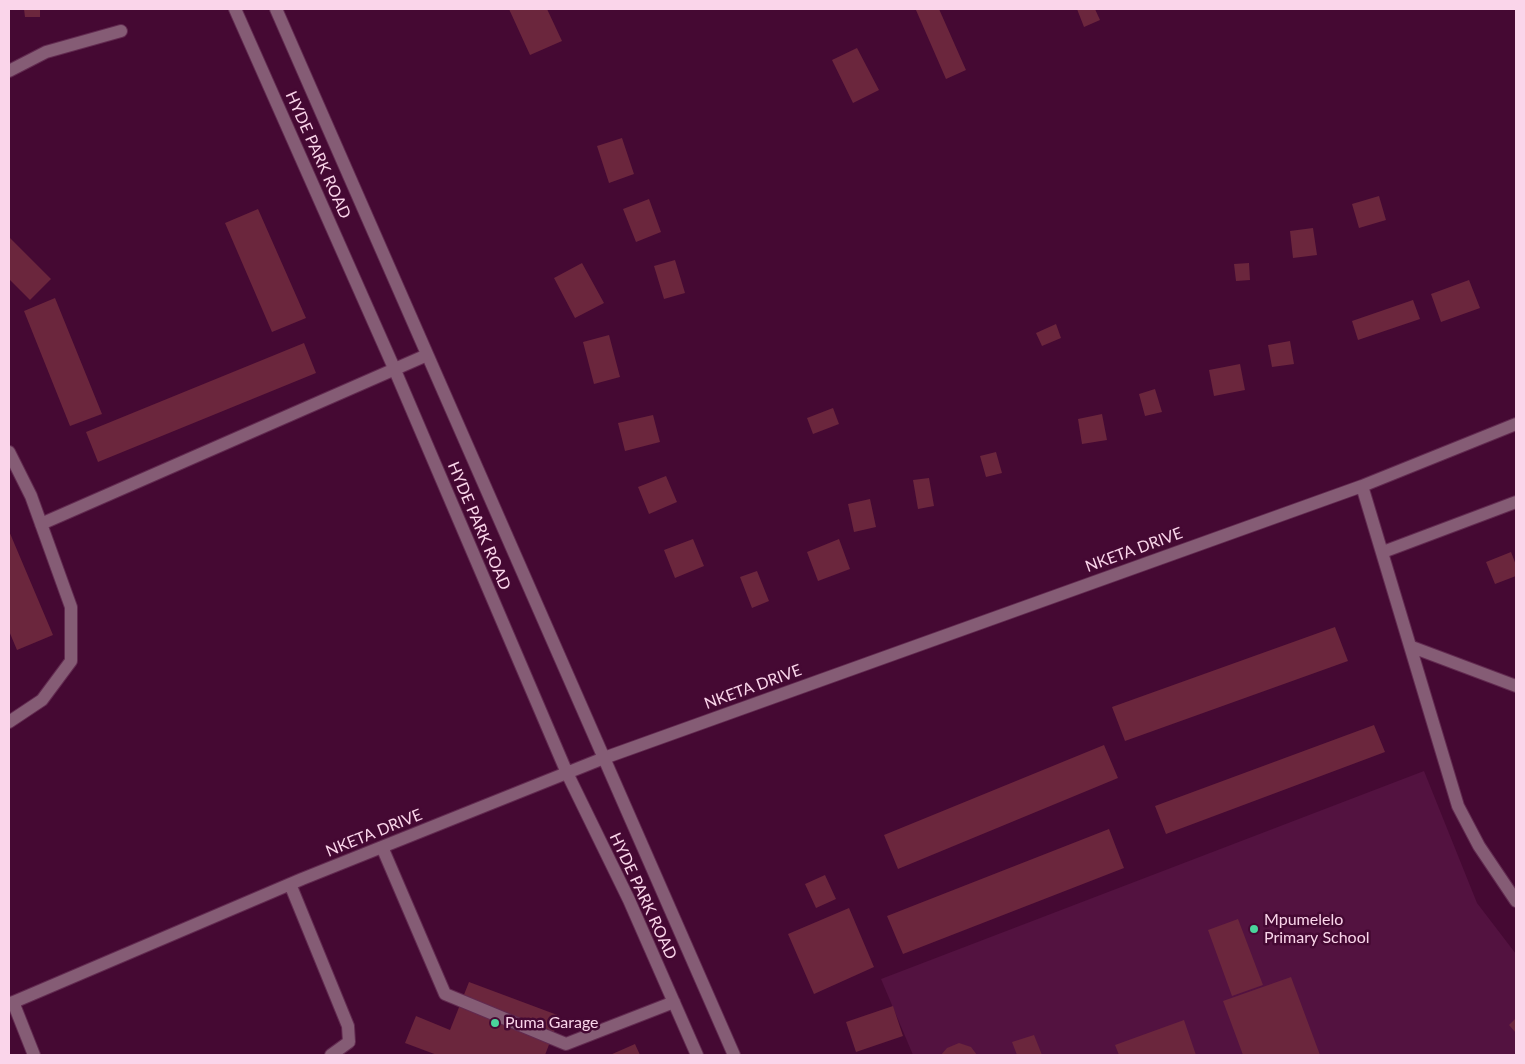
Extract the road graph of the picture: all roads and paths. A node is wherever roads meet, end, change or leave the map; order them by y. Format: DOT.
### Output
graph roads {
  1 [pos="235,9"];
  2 [pos="276,9"];
  3 [pos="121,31"];
  4 [pos="9,71"];
  5 [pos="428,355"];
  6 [pos="394,368"];
  7 [pos="1516,424"];
  8 [pos="9,452"];
  9 [pos="1362,486"];
  10 [pos="1516,502"];
  11 [pos="41,524"];
  12 [pos="1383,552"];
  13 [pos="1412,647"];
  14 [pos="1516,686"];
  15 [pos="9,722"];
  16 [pos="604,758"];
  17 [pos="567,774"];
  18 [pos="382,847"];
  19 [pos="290,884"];
  20 [pos="1516,901"];
  21 [pos="674,1002"];
  22 [pos="11,1003"];
  23 [pos="34,1055"];
  24 [pos="330,1055"];
  25 [pos="697,1055"];
  26 [pos="734,1055"];
  1 -- 6 [label="street, HYDE PARK ROAD"];
  2 -- 5 [label="street, HYDE PARK ROAD"];
  3 -- 4 [label="street"];
  5 -- 6 [label="street"];
  5 -- 16 [label="street, HYDE PARK ROAD"];
  6 -- 11 [label="street"];
  6 -- 17 [label="street, HYDE PARK ROAD"];
  7 -- 9 [label="street, NKETA DRIVE"];
  8 -- 11 [label="street"];
  9 -- 12 [label="street"];
  9 -- 16 [label="street, NKETA DRIVE"];
  10 -- 12 [label="street"];
  11 -- 15 [label="street"];
  12 -- 13 [label="street"];
  13 -- 14 [label="street"];
  13 -- 20 [label="street"];
  16 -- 17 [label="street, NKETA DRIVE"];
  16 -- 26 [label="street, HYDE PARK ROAD"];
  17 -- 18 [label="street, NKETA DRIVE"];
  17 -- 21 [label="street, HYDE PARK ROAD"];
  18 -- 19 [label="street, NKETA DRIVE"];
  18 -- 21 [label="street"];
  19 -- 22 [label="street, NKETA DRIVE"];
  19 -- 24 [label="street"];
  21 -- 25 [label="street, HYDE PARK ROAD"];
  22 -- 23 [label="street"];
}
